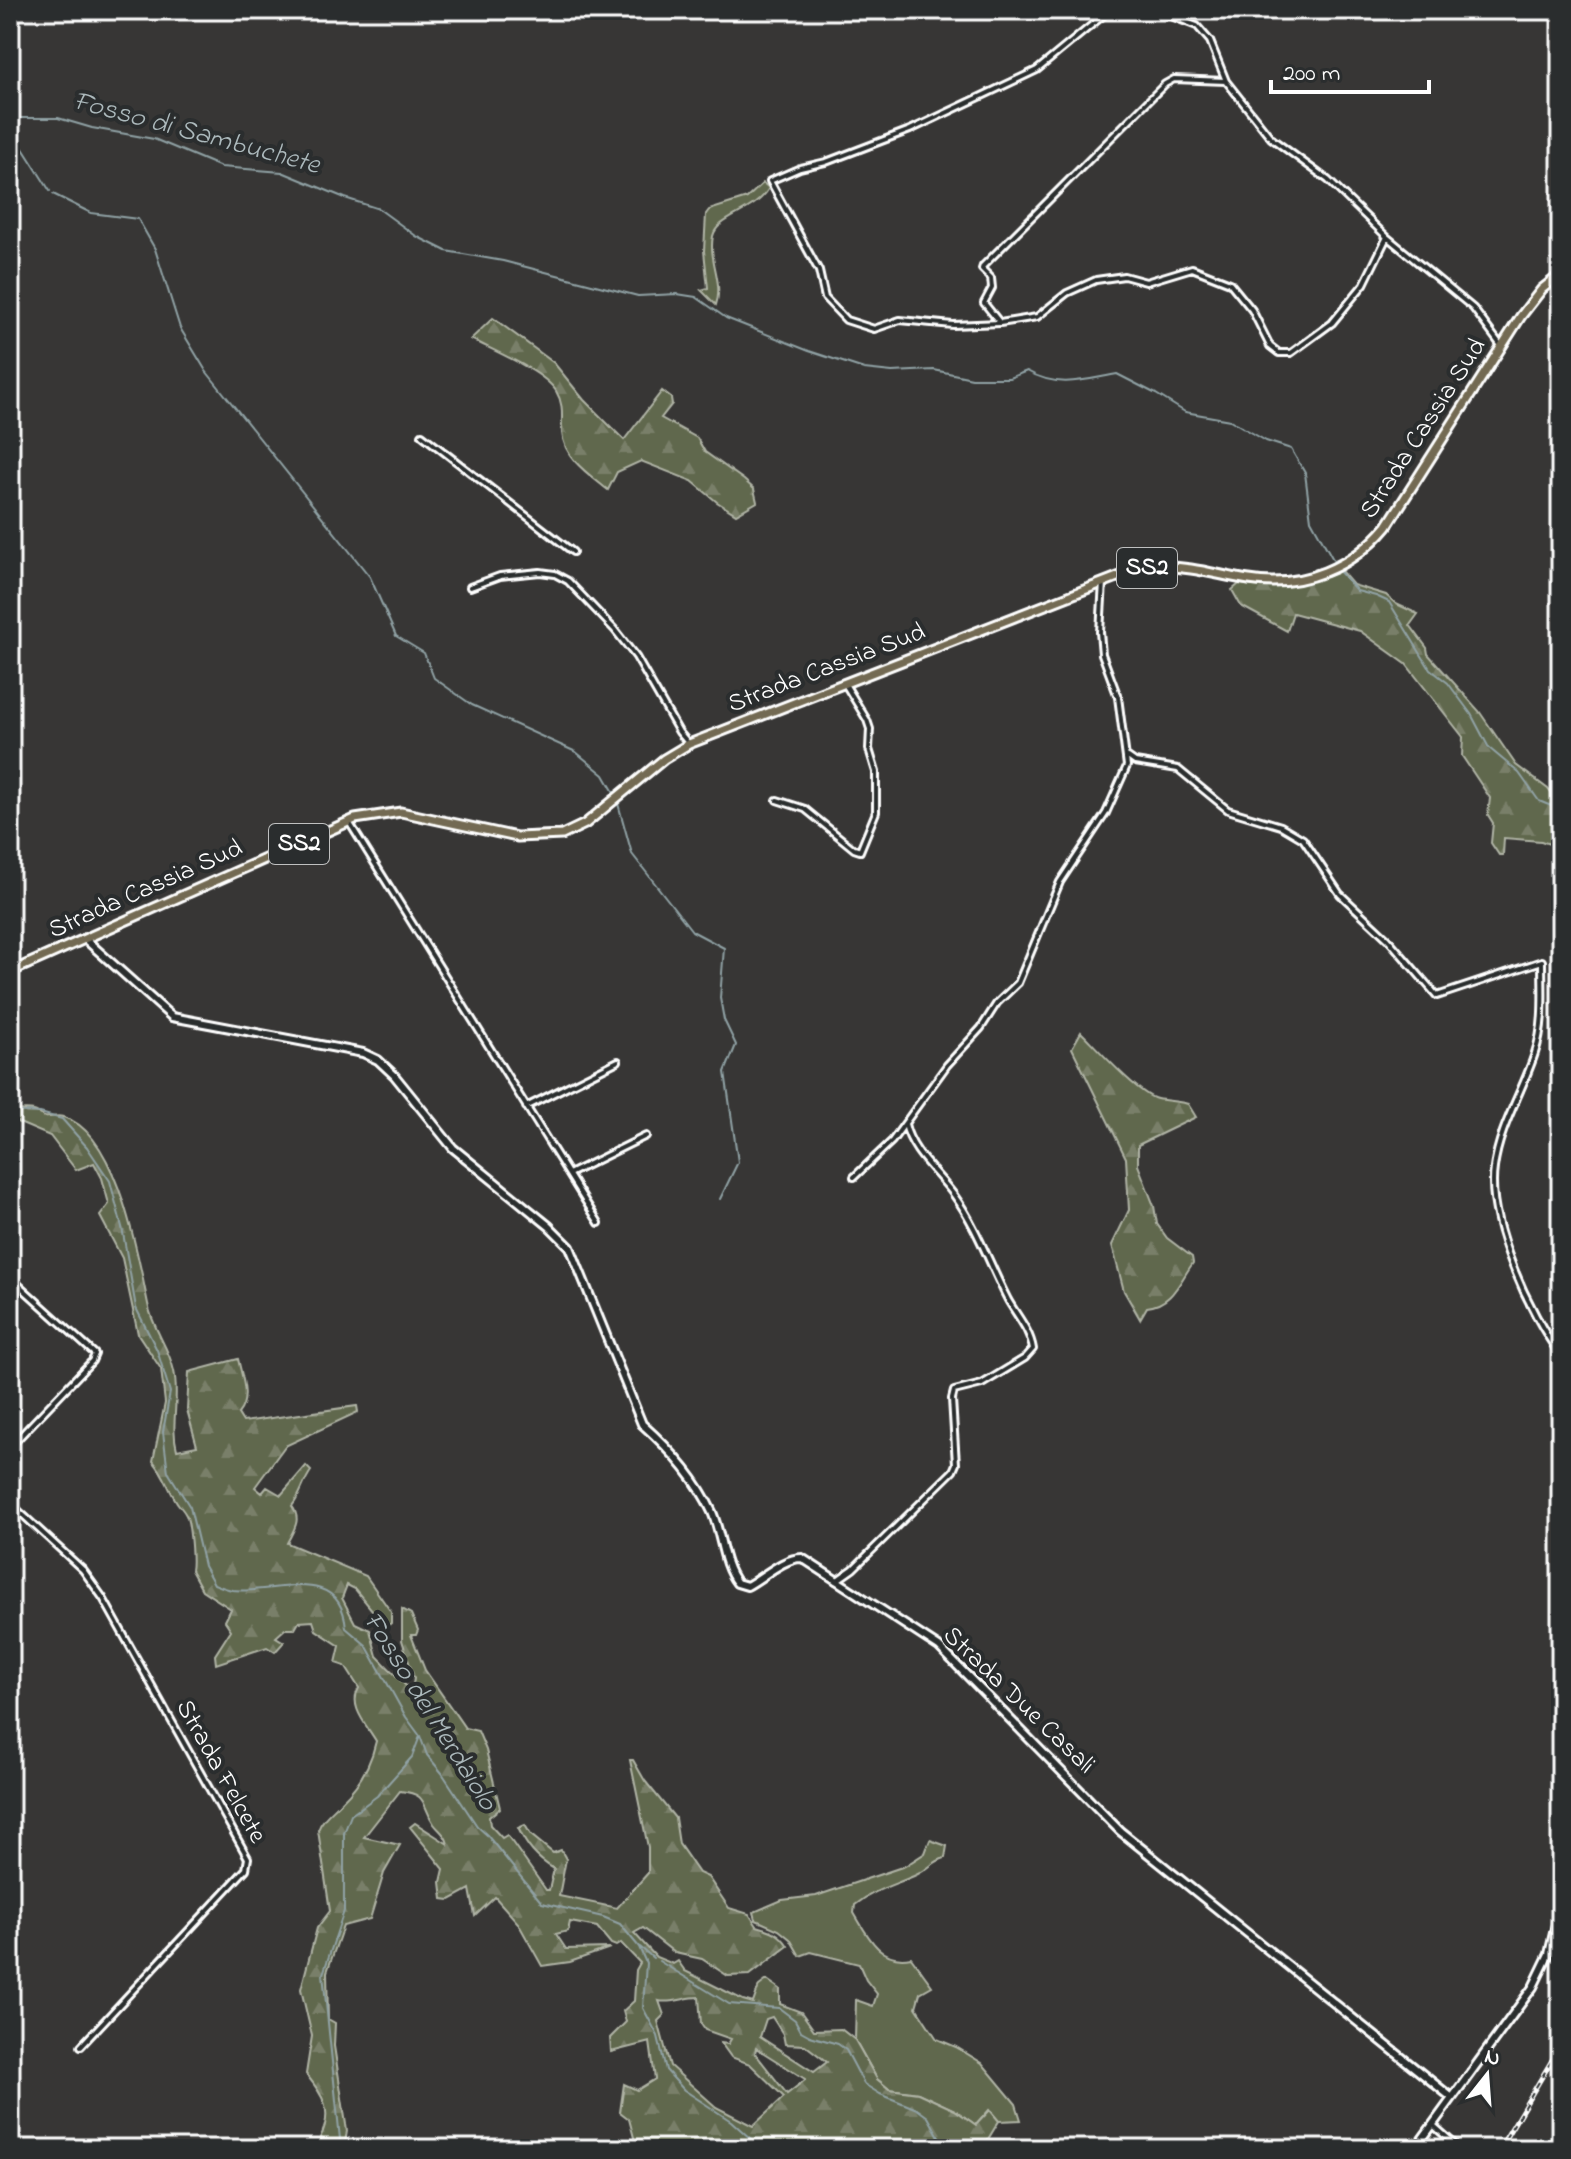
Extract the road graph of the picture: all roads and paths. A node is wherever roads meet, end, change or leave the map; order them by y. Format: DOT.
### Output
graph roads {
  1 [pos="1110,10"];
  2 [pos="1156,10"];
  3 [pos="1226,81"];
  4 [pos="1387,237"];
  5 [pos="1561,274"];
  6 [pos="1000,323"];
  7 [pos="1502,347"];
  8 [pos="422,435"];
  9 [pos="573,552"];
  10 [pos="1103,582"];
  11 [pos="470,587"];
  12 [pos="845,684"];
  13 [pos="689,744"];
  14 [pos="1128,757"];
  15 [pos="777,800"];
  16 [pos="349,822"];
  17 [pos="85,939"];
  18 [pos="10,972"];
  19 [pos="618,1061"];
  20 [pos="526,1107"];
  21 [pos="905,1122"];
  22 [pos="646,1136"];
  23 [pos="569,1174"];
  24 [pos="854,1177"];
  25 [pos="599,1223"];
  26 [pos="10,1277"];
  27 [pos="1561,1356"];
  28 [pos="10,1447"];
  29 [pos="10,1503"];
  30 [pos="836,1581"];
  31 [pos="1561,1903"];
  32 [pos="81,2046"];
  33 [pos="1451,2097"];
  34 [pos="1431,2124"];
  35 [pos="1415,2149"];
  36 [pos="1460,2149"];
  1 -- 6 [label="street"];
  2 -- 3 [label="street"];
  3 -- 4 [label="street"];
  3 -- 6 [label="street"];
  4 -- 6 [label="street"];
  4 -- 7 [label="street"];
  5 -- 7 [label="main road, Strada Cassia Sud / SS2"];
  7 -- 10 [label="main road, Strada Cassia Sud / SS2"];
  8 -- 9 [label="street"];
  10 -- 12 [label="main road, Strada Cassia Sud / SS2"];
  10 -- 14 [label="street"];
  11 -- 13 [label="street"];
  12 -- 13 [label="main road, Strada Cassia Sud / SS2"];
  12 -- 15 [label="street"];
  13 -- 16 [label="main road, Strada Cassia Sud / SS2"];
  14 -- 21 [label="street"];
  14 -- 27 [label="street"];
  16 -- 17 [label="main road, Strada Cassia Sud / SS2"];
  16 -- 20 [label="street"];
  17 -- 18 [label="main road, Strada Cassia Sud / SS2"];
  17 -- 30 [label="street, Strada Due Casali"];
  19 -- 20 [label="street"];
  20 -- 23 [label="street"];
  21 -- 24 [label="street"];
  21 -- 30 [label="street"];
  22 -- 23 [label="street"];
  23 -- 25 [label="street"];
  26 -- 28 [label="street"];
  29 -- 32 [label="street, Strada Felcete"];
  30 -- 33 [label="street, Strada Due Casali"];
  31 -- 33 [label="street"];
  33 -- 34 [label="street"];
  34 -- 35 [label="street"];
  34 -- 36 [label="street"];
}
